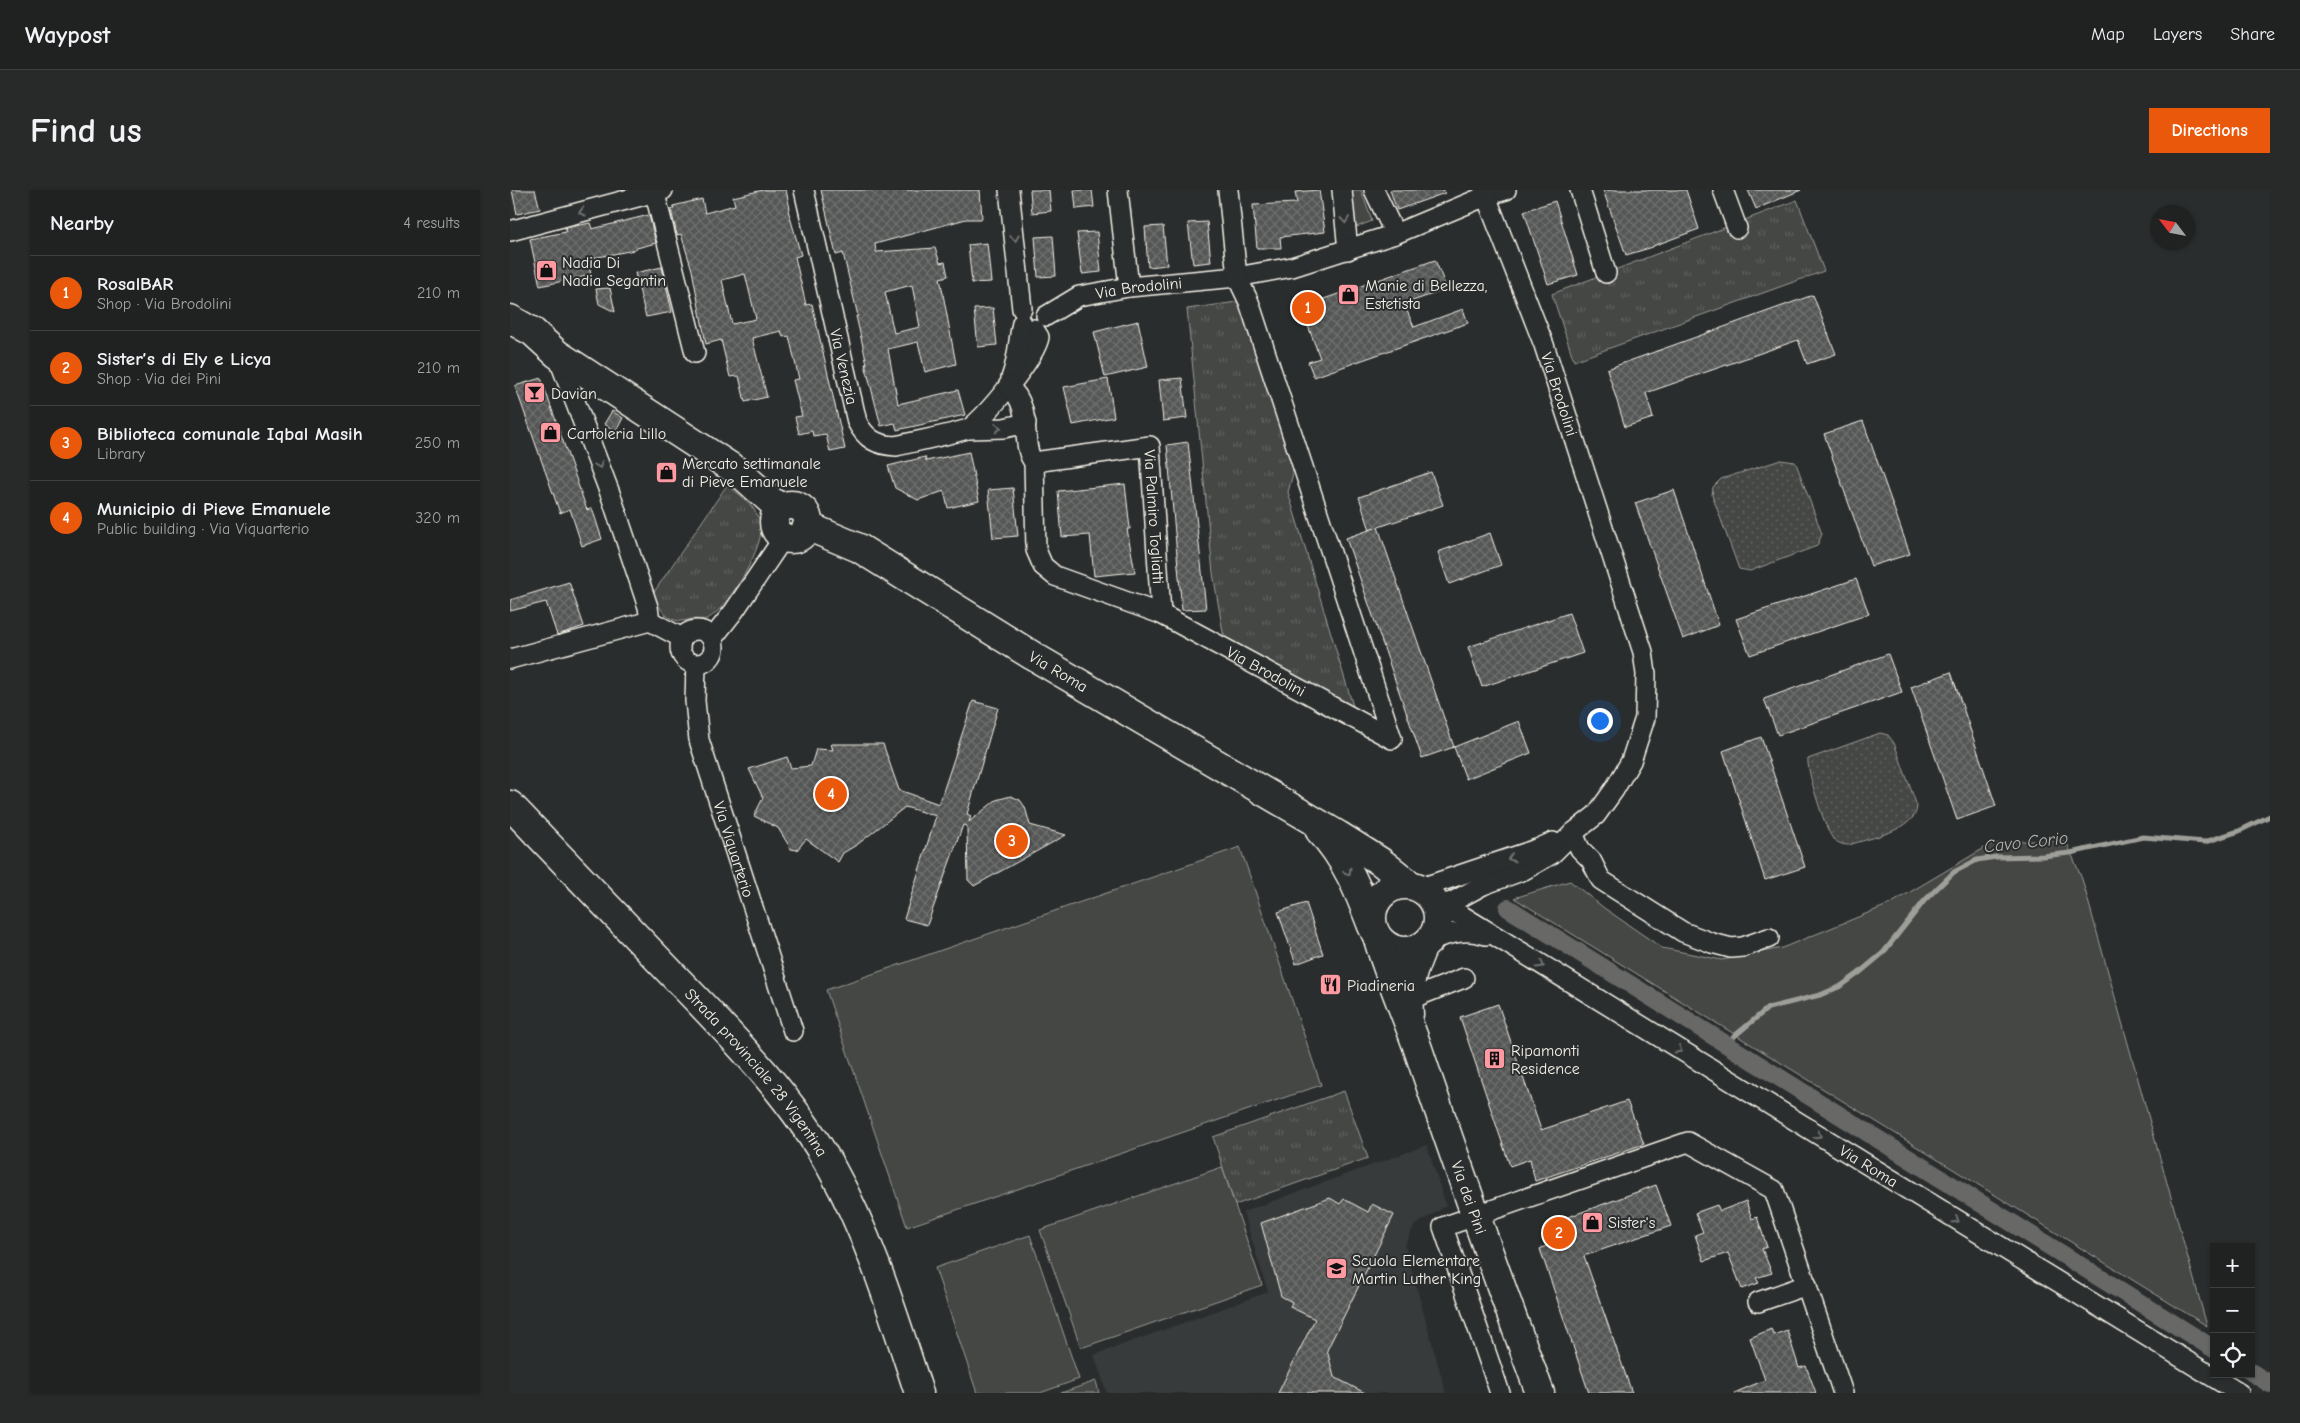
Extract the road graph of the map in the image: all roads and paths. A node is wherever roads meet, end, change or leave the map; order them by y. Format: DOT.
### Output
graph roads {
  1 [pos="804,190"];
  2 [pos="1010,190"];
  3 [pos="1118,190"];
  4 [pos="1228,190"];
  5 [pos="1342,190"];
  6 [pos="1374,190"];
  7 [pos="1506,190"];
  8 [pos="1580,190"];
  9 [pos="1723,190"];
  10 [pos="657,191"];
  11 [pos="1485,193"];
  12 [pos="1737,228"];
  13 [pos="510,231"];
  14 [pos="1396,234"];
  15 [pos="1348,250"];
  16 [pos="1606,273"];
  17 [pos="1237,277"];
  18 [pos="1129,287"];
  19 [pos="510,319"];
  20 [pos="1031,319"];
  21 [pos="695,353"];
  22 [pos="557,354"];
  23 [pos="1008,386"];
  24 [pos="1026,422"];
  25 [pos="969,428"];
  26 [pos="1034,462"];
  27 [pos="796,532"];
  28 [pos="1162,614"];
  29 [pos="650,621"];
  30 [pos="682,638"];
  31 [pos="712,639"];
  32 [pos="510,659"];
  33 [pos="696,665"];
  34 [pos="510,805"];
  35 [pos="1308,819"];
  36 [pos="1573,833"];
  37 [pos="1426,897"];
  38 [pos="1375,933"];
  39 [pos="1769,938"];
  40 [pos="1499,940"];
  41 [pos="1426,943"];
  42 [pos="1464,978"];
  43 [pos="1408,1000"];
  44 [pos="1411,1029"];
  45 [pos="793,1031"];
  46 [pos="1474,1216"];
  47 [pos="1807,1284"];
  48 [pos="1758,1302"];
  49 [pos="919,1393"];
  50 [pos="1500,1393"];
  51 [pos="1540,1393"];
  52 [pos="1843,1393"];
  53 [pos="2239,1393"];
  1 -- 25 [label="street, Via Venezia"];
  2 -- 20 [label="street, one-way"];
  3 -- 18 [label="street"];
  4 -- 17 [label="street"];
  5 -- 15 [label="street, one-way"];
  6 -- 14 [label="street"];
  7 -- 11 [label="street"];
  8 -- 16 [label="street"];
  9 -- 12 [label="street"];
  10 -- 13 [label="street, one-way"];
  10 -- 21 [label="street"];
  11 -- 14 [label="street, Via Brodolini"];
  11 -- 36 [label="street, Via Brodolini"];
  14 -- 15 [label="street, Via Brodolini"];
  15 -- 17 [label="street, Via Brodolini"];
  17 -- 18 [label="street, Via Brodolini"];
  17 -- 28 [label="street, Via Brodolini"];
  18 -- 20 [label="street, Via Brodolini"];
  19 -- 22 [label="street"];
  20 -- 23 [label="street"];
  22 -- 27 [label="street"];
  22 -- 29 [label="street, one-way"];
  23 -- 24 [label="street"];
  23 -- 25 [label="street"];
  25 -- 24 [label="street, Via Venezia, one-way"];
  24 -- 26 [label="street"];
  26 -- 28 [label="street"];
  26 -- 28 [label="street, Via Palmiro Togliatti"];
  27 -- 31 [label="street"];
  27 -- 35 [label="street, Via Roma"];
  29 -- 30 [label="street"];
  29 -- 32 [label="street"];
  30 -- 31 [label="street"];
  30 -- 33 [label="street"];
  31 -- 33 [label="street"];
  33 -- 45 [label="street, Via Viquarterio"];
  34 -- 49 [label="street, Strada provinciale 28 Vigentina"];
  35 -- 37 [label="street, Via Roma"];
  35 -- 38 [label="street, Via Roma, one-way"];
  36 -- 37 [label="street, Via Brodolini"];
  36 -- 39 [label="street"];
  37 -- 38 [label="street"];
  37 -- 40 [label="street, Via Roma"];
  37 -- 41 [label="street"];
  38 -- 41 [label="street"];
  38 -- 44 [label="street, Via dei Pini"];
  40 -- 41 [label="street, Via Roma"];
  40 -- 53 [label="street, Via Roma, one-way"];
  41 -- 43 [label="street, Via dei Pini"];
  42 -- 43 [label="street"];
  43 -- 44 [label="street, Via dei Pini"];
  44 -- 46 [label="street, Via dei Pini"];
  46 -- 47 [label="street"];
  46 -- 50 [label="street"];
  46 -- 51 [label="street, Via dei Pini"];
  47 -- 48 [label="street"];
  47 -- 52 [label="street"];
}
